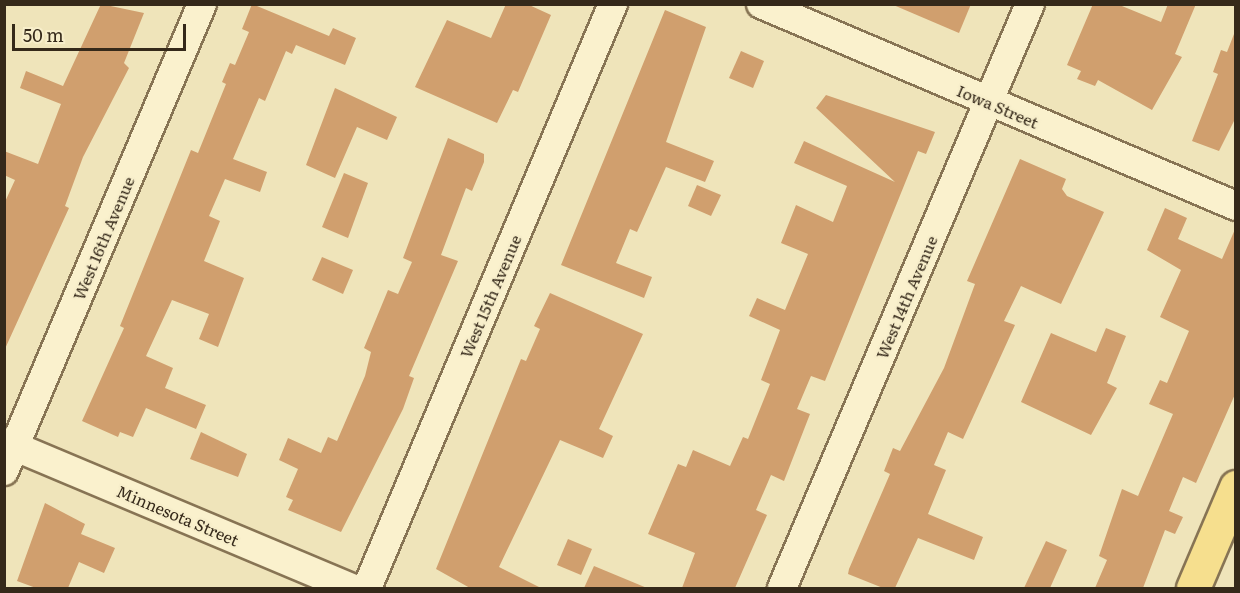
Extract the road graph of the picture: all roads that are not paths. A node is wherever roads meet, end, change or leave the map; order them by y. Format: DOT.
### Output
graph roads {
  1 [pos="202,4"];
  2 [pos="613,4"];
  3 [pos="761,4"];
  4 [pos="1030,4"];
  5 [pos="989,102"];
  6 [pos="1236,206"];
  7 [pos="8,454"];
  8 [pos="1236,487"];
  9 [pos="352,588"];
  10 [pos="367,588"];
  11 [pos="783,588"];
  12 [pos="1193,588"];
  1 -- 7 [label="street, West 16th Avenue"];
  2 -- 10 [label="street, West 15th Avenue"];
  3 -- 5 [label="street, Iowa Street"];
  4 -- 5 [label="street, West 14th Avenue"];
  5 -- 6 [label="street, Iowa Street"];
  5 -- 11 [label="street, West 14th Avenue"];
  7 -- 9 [label="street, Minnesota Street"];
  8 -- 12 [label="main road"];
}
